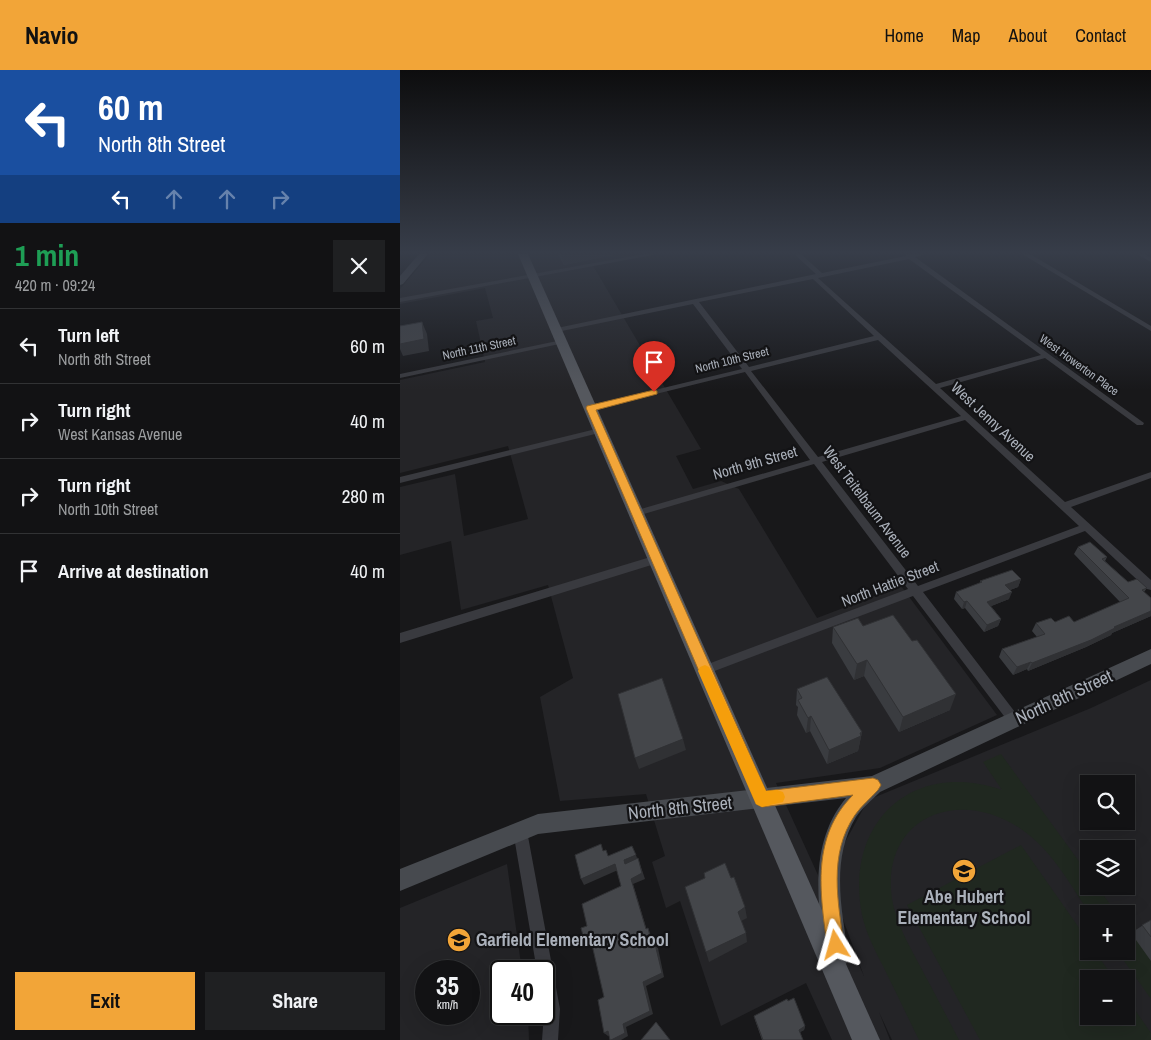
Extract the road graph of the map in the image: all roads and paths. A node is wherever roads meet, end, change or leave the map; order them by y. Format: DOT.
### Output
graph roads {
  1 [pos="543,299"];
  2 [pos="708,299"];
  3 [pos="842,299"];
  4 [pos="969,299"];
  5 [pos="1101,299"];
  6 [pos="695,302"];
  7 [pos="1151,329"];
  8 [pos="559,336"];
  9 [pos="880,337"];
  10 [pos="1047,355"];
  11 [pos="747,370"];
  12 [pos="400,376"];
  13 [pos="934,387"];
  14 [pos="591,408"];
  15 [pos="967,417"];
  16 [pos="1140,423"];
  17 [pos="600,430"];
  18 [pos="816,461"];
  19 [pos="1151,475"];
  20 [pos="400,480"];
  21 [pos="1064,506"];
  22 [pos="637,513"];
  23 [pos="1086,527"];
  24 [pos="657,559"];
  25 [pos="1151,586"];
  26 [pos="916,591"];
  27 [pos="400,638"];
  28 [pos="1151,656"];
  29 [pos="704,670"];
  30 [pos="1014,720"];
  31 [pos="873,785"];
  32 [pos="762,799"];
  33 [pos="520,831"];
  34 [pos="400,880"];
  35 [pos="841,982"];
  36 [pos="550,1040"];
  37 [pos="866,1040"];
  1 -- 8 [label="main road"];
  2 -- 6 [label="street, North 11th Street"];
  3 -- 9 [label="street, West Jenny Avenue"];
  4 -- 10 [label="street, West Howerton Place"];
  5 -- 7 [label="street"];
  6 -- 8 [label="street, North 11th Street"];
  6 -- 11 [label="street, West Teitelbaum Avenue"];
  8 -- 12 [label="street, North 11th Street"];
  8 -- 14 [label="main road"];
  9 -- 11 [label="street, North 10th Street"];
  9 -- 13 [label="street, West Jenny Avenue"];
  10 -- 13 [label="street"];
  10 -- 16 [label="street, West Howerton Place"];
  11 -- 14 [label="street, North 10th Street"];
  11 -- 18 [label="street, West Teitelbaum Avenue"];
  13 -- 15 [label="street, West Jenny Avenue"];
  14 -- 17 [label="main road"];
  15 -- 18 [label="street, North 9th Street"];
  15 -- 21 [label="street, West Jenny Avenue"];
  17 -- 20 [label="street"];
  17 -- 22 [label="main road"];
  18 -- 22 [label="street, North 9th Street"];
  18 -- 26 [label="street, West Teitelbaum Avenue"];
  19 -- 21 [label="street"];
  21 -- 23 [label="street, West Jenny Avenue"];
  22 -- 24 [label="main road"];
  23 -- 25 [label="street, West Jenny Avenue"];
  23 -- 26 [label="street, North Hattie Street"];
  24 -- 27 [label="street"];
  24 -- 29 [label="main road"];
  26 -- 29 [label="street, North Hattie Street"];
  26 -- 30 [label="street, West Teitelbaum Avenue"];
  28 -- 30 [label="street, North 8th Street"];
  29 -- 32 [label="main road"];
  30 -- 31 [label="street, North 8th Street"];
  31 -- 32 [label="street, North 8th Street"];
  31 -- 35 [label="street"];
  32 -- 33 [label="street, North 8th Street"];
  32 -- 35 [label="main road"];
  33 -- 34 [label="street, North 8th Street"];
  33 -- 36 [label="street"];
  35 -- 37 [label="main road"];
}
